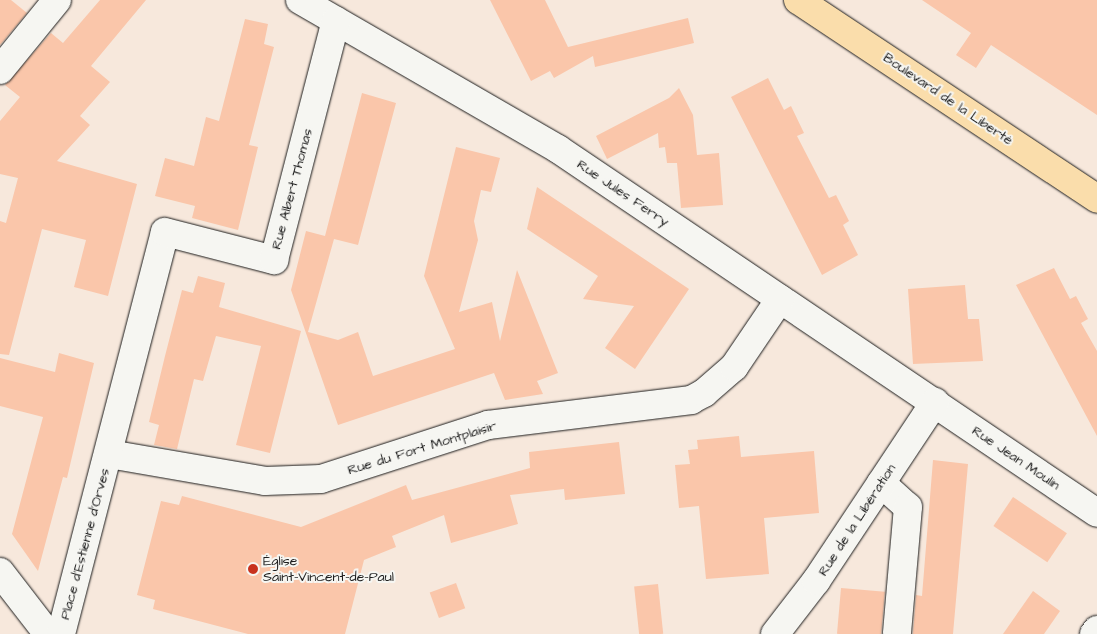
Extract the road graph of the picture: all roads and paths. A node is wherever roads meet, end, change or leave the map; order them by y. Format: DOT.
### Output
graph roads {
  1 [pos="57,0"];
  2 [pos="300,0"];
  3 [pos="798,0"];
  4 [pos="336,21"];
  5 [pos="0,70"];
  6 [pos="1097,199"];
  7 [pos="780,299"];
  8 [pos="935,402"];
  9 [pos="109,454"];
  10 [pos="881,483"];
  11 [pos="1097,513"];
  12 [pos="0,572"];
  13 [pos="1097,630"];
  14 [pos="48,634"];
  15 [pos="61,634"];
  16 [pos="775,634"];
  17 [pos="897,634"];
  18 [pos="1094,634"];
  1 -- 5 [label="street"];
  2 -- 4 [label="street, Rue Jules Ferry"];
  3 -- 6 [label="main road, Boulevard de la Liberté"];
  4 -- 7 [label="street, Rue Jules Ferry"];
  4 -- 9 [label="street, Rue Albert Thomas"];
  7 -- 8 [label="street, Rue Jules Ferry"];
  7 -- 9 [label="street, Rue du Fort Montplaisir"];
  8 -- 10 [label="street, Rue de la Libération"];
  8 -- 11 [label="street, Rue Jean Moulin"];
  9 -- 15 [label="street, Place d’Estienne d’Orves"];
  10 -- 16 [label="street, Rue de la Libération"];
  10 -- 17 [label="street"];
  12 -- 14 [label="street"];
  13 -- 18 [label="street"];
}
